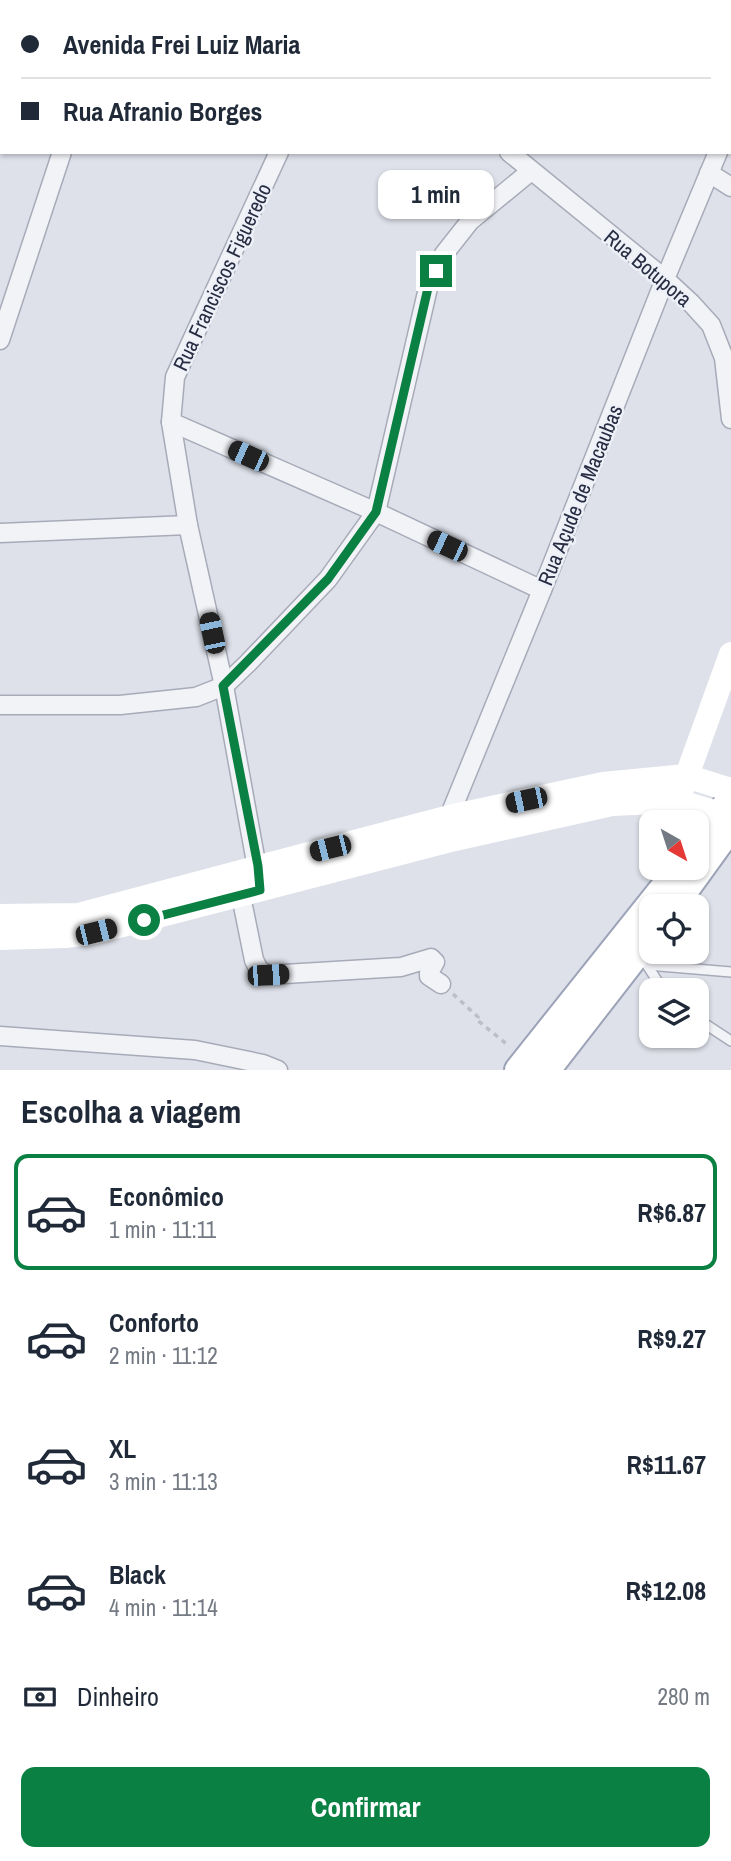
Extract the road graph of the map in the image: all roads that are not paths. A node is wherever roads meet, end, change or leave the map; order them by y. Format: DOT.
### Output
graph roads {
  1 [pos="61,154"];
  2 [pos="279,154"];
  3 [pos="511,154"];
  4 [pos="718,154"];
  5 [pos="531,171"];
  6 [pos="709,173"];
  7 [pos="731,187"];
  8 [pos="665,279"];
  9 [pos="0,340"];
  10 [pos="731,419"];
  11 [pos="171,422"];
  12 [pos="376,512"];
  13 [pos="188,525"];
  14 [pos="0,533"];
  15 [pos="542,590"];
  16 [pos="731,654"];
  17 [pos="223,686"];
  18 [pos="0,705"];
  19 [pos="686,776"];
  20 [pos="677,801"];
  21 [pos="729,816"];
  22 [pos="452,828"];
  23 [pos="709,834"];
  24 [pos="670,880"];
  25 [pos="253,884"];
  26 [pos="681,894"];
  27 [pos="0,916"];
  28 [pos="0,938"];
  29 [pos="640,964"];
  30 [pos="731,972"];
  31 [pos="652,978"];
  32 [pos="442,984"];
  33 [pos="709,1027"];
  34 [pos="0,1036"];
  35 [pos="731,1041"];
  36 [pos="533,1065"];
  37 [pos="278,1070"];
  1 -- 9 [label="street"];
  2 -- 11 [label="street, Rua Franciscos Figueredo"];
  3 -- 5 [label="street, Rua Botupora"];
  4 -- 6 [label="street, Rua Açude de Macaubas"];
  5 -- 8 [label="street, Rua Botupora"];
  5 -- 12 [label="street"];
  6 -- 7 [label="street"];
  6 -- 8 [label="street, Rua Açude de Macaubas"];
  8 -- 10 [label="street, Rua Botupora"];
  8 -- 15 [label="street, Rua Açude de Macaubas"];
  11 -- 12 [label="street"];
  11 -- 13 [label="street, Rua Franciscos Figueredo"];
  12 -- 15 [label="street"];
  12 -- 17 [label="street"];
  13 -- 14 [label="street"];
  13 -- 17 [label="street, Rua Franciscos Figueredo"];
  15 -- 22 [label="street, Rua Açude de Macaubas"];
  16 -- 19 [label="main road"];
  17 -- 18 [label="street"];
  17 -- 25 [label="street, Rua Franciscos Figueredo"];
  19 -- 20 [label="main road"];
  19 -- 21 [label="main road"];
  19 -- 22 [label="main road"];
  20 -- 21 [label="main road"];
  20 -- 22 [label="main road"];
  21 -- 23 [label="main road"];
  21 -- 26 [label="main road"];
  22 -- 25 [label="main road"];
  24 -- 36 [label="main road"];
  25 -- 27 [label="main road"];
  25 -- 28 [label="main road"];
  25 -- 32 [label="street, Rua Franciscos Figueredo"];
  29 -- 30 [label="lane"];
  29 -- 31 [label="lane"];
  29 -- 36 [label="main road"];
  33 -- 35 [label="lane"];
  34 -- 37 [label="street"];
}
